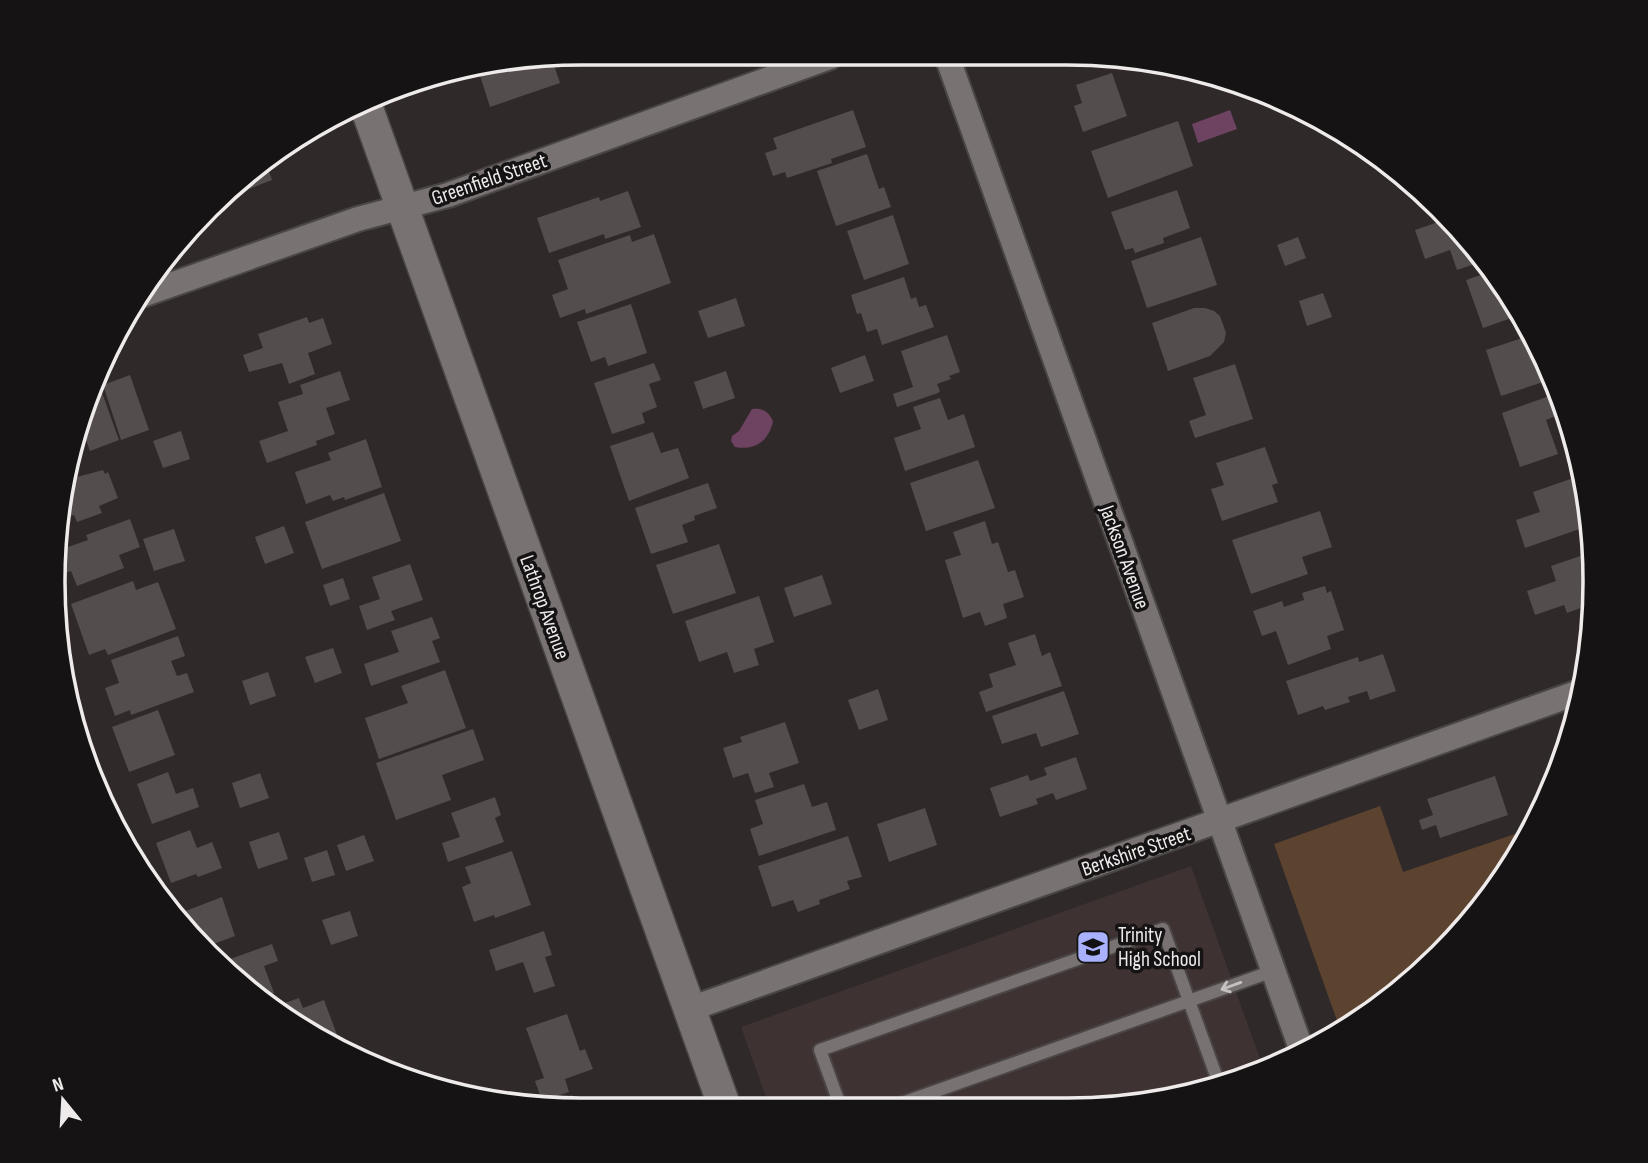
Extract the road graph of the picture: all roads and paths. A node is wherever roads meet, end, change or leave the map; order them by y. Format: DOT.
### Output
graph roads {
  1 [pos="809,65"];
  2 [pos="950,65"];
  3 [pos="368,111"];
  4 [pos="402,208"];
  5 [pos="154,291"];
  6 [pos="1570,695"];
  7 [pos="1220,821"];
  8 [pos="1273,971"];
  9 [pos="1189,1001"];
  10 [pos="690,1009"];
  11 [pos="1299,1043"];
  12 [pos="1216,1076"];
  13 [pos="721,1098"];
  14 [pos="837,1098"];
  15 [pos="916,1098"];
  1 -- 4 [label="street, Greenfield Street"];
  2 -- 7 [label="street, Jackson Avenue"];
  3 -- 4 [label="street, Lathrop Avenue"];
  4 -- 5 [label="street, Greenfield Street"];
  4 -- 10 [label="street, Lathrop Avenue"];
  6 -- 7 [label="street, Berkshire Street"];
  7 -- 8 [label="street, Jackson Avenue"];
  7 -- 10 [label="street, Berkshire Street"];
  8 -- 9 [label="lane, one-way"];
  8 -- 11 [label="street, Jackson Avenue"];
  9 -- 12 [label="lane"];
  9 -- 14 [label="lane"];
  9 -- 15 [label="lane"];
  10 -- 13 [label="street, Lathrop Avenue"];
}
